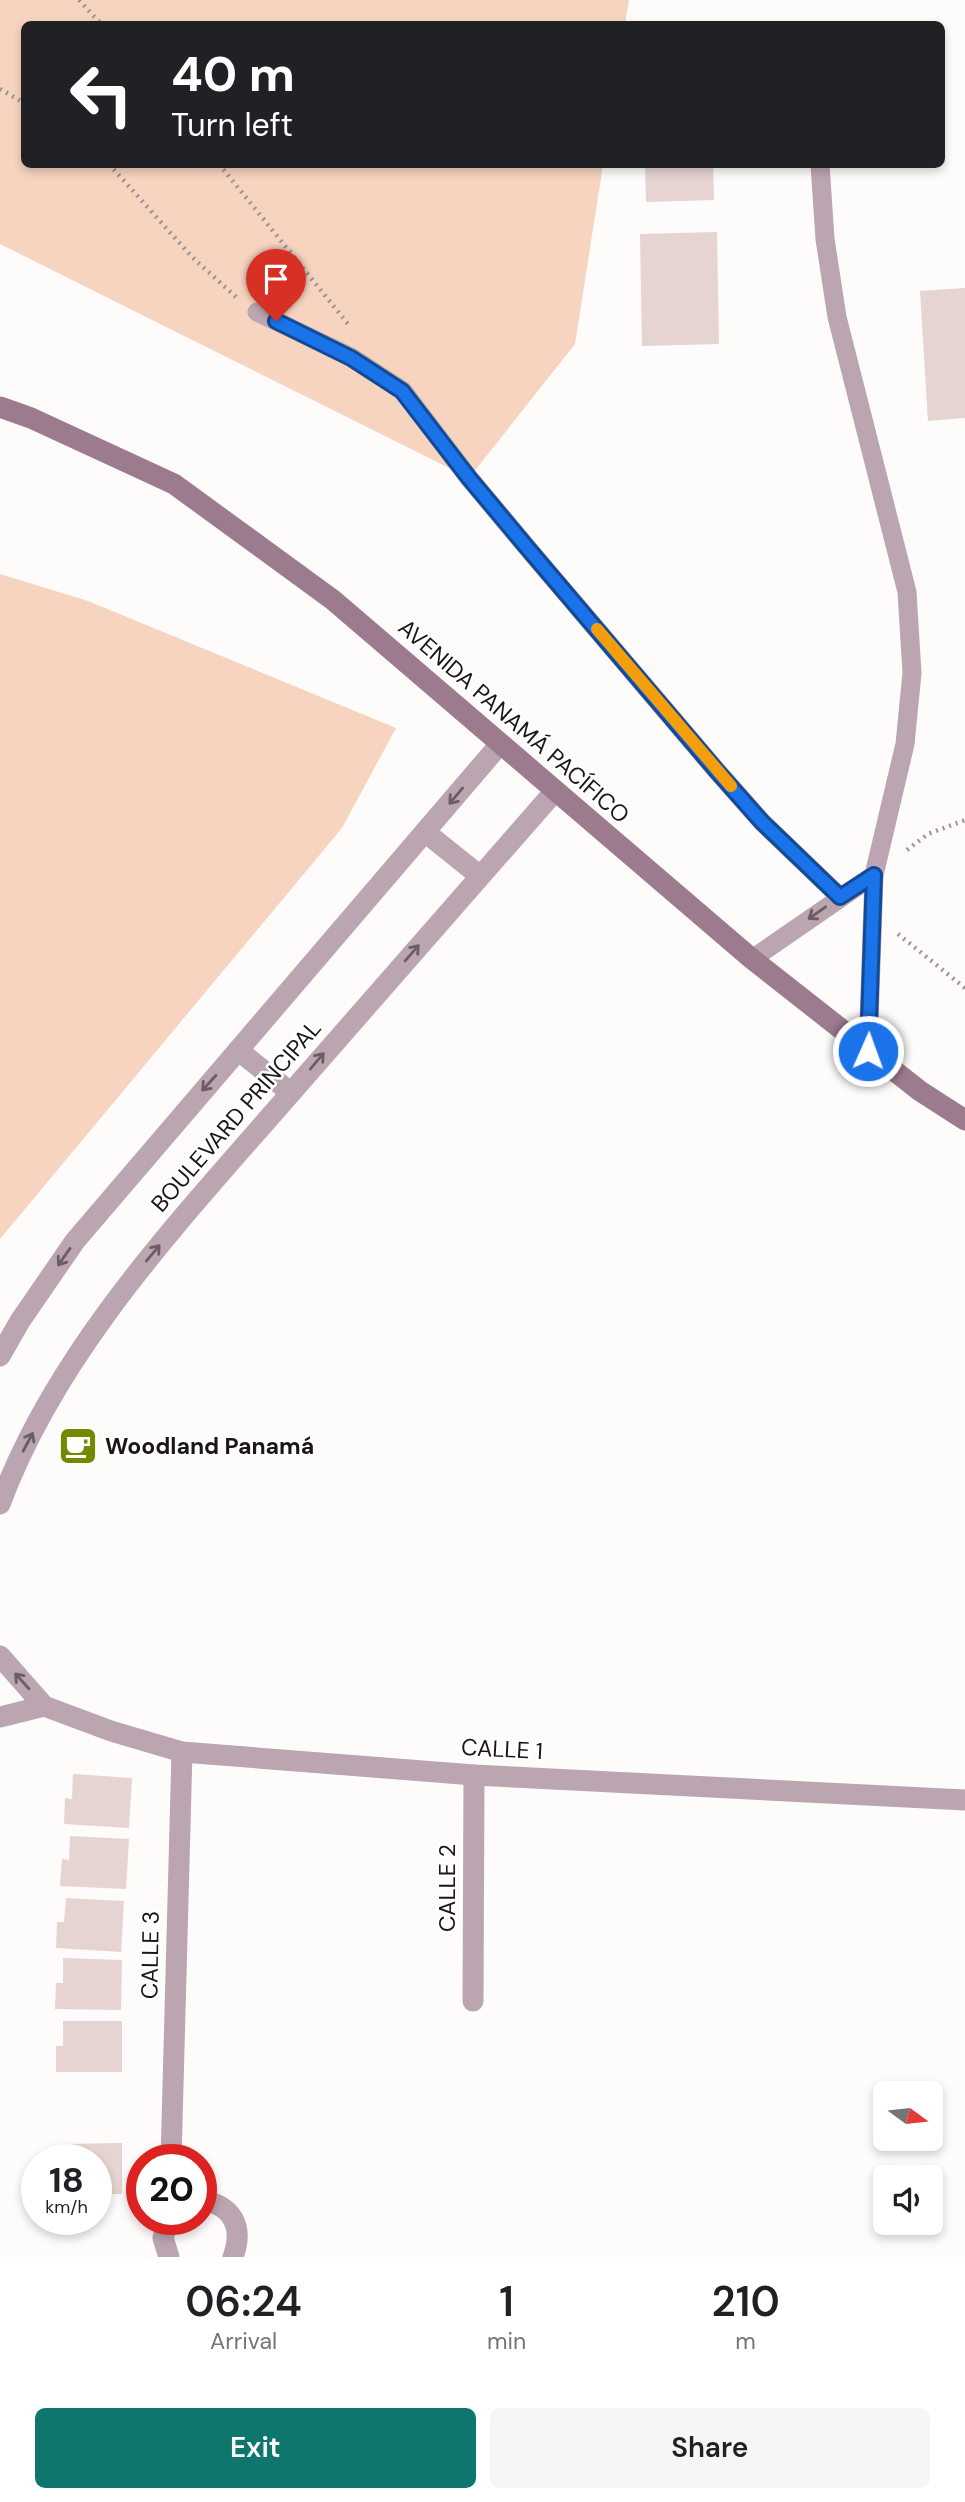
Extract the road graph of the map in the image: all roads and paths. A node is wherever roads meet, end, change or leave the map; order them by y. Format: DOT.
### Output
graph roads {
  1 [pos="79,0"];
  2 [pos="98,21"];
  3 [pos="0,89"];
  4 [pos="21,101"];
  5 [pos="113,168"];
  6 [pos="222,168"];
  7 [pos="820,168"];
  8 [pos="257,312"];
  9 [pos="350,326"];
  10 [pos="0,407"];
  11 [pos="500,744"];
  12 [pos="555,791"];
  13 [pos="965,820"];
  14 [pos="425,832"];
  15 [pos="874,875"];
  16 [pos="480,876"];
  17 [pos="840,897"];
  18 [pos="873,914"];
  19 [pos="752,959"];
  20 [pos="965,988"];
  21 [pos="239,1051"];
  22 [pos="868,1051"];
  23 [pos="291,1093"];
  24 [pos="965,1120"];
  25 [pos="0,1356"];
  26 [pos="0,1504"];
  27 [pos="0,1657"];
  28 [pos="44,1706"];
  29 [pos="0,1717"];
  30 [pos="182,1752"];
  31 [pos="474,1774"];
  32 [pos="965,1800"];
  33 [pos="473,2001"];
  34 [pos="171,2144"];
  35 [pos="217,2204"];
  36 [pos="164,2235"];
  37 [pos="169,2257"];
  38 [pos="233,2257"];
  1 -- 2 [label="path"];
  3 -- 4 [label="path"];
  5 -- 8 [label="path"];
  6 -- 9 [label="path"];
  7 -- 15 [label="lane"];
  8 -- 17 [label="lane"];
  10 -- 11 [label="main road, AVENIDA PANAMÁ PACÍFICO"];
  11 -- 12 [label="main road, AVENIDA PANAMÁ PACÍFICO"];
  11 -- 14 [label="street, BOULEVARD PRINCIPAL, one-way"];
  12 -- 16 [label="street, BOULEVARD PRINCIPAL"];
  12 -- 19 [label="main road, AVENIDA PANAMÁ PACÍFICO"];
  13 -- 15 [label="path"];
  14 -- 16 [label="street"];
  14 -- 21 [label="street, BOULEVARD PRINCIPAL"];
  15 -- 17 [label="lane"];
  15 -- 18 [label="lane"];
  23 -- 16 [label="street, BOULEVARD PRINCIPAL, one-way"];
  17 -- 19 [label="lane, one-way"];
  18 -- 20 [label="path"];
  18 -- 22 [label="lane"];
  19 -- 22 [label="main road, AVENIDA PANAMÁ PACÍFICO"];
  21 -- 23 [label="street"];
  21 -- 25 [label="street, BOULEVARD PRINCIPAL, one-way"];
  22 -- 24 [label="main road, AVENIDA PANAMÁ PACÍFICO"];
  26 -- 23 [label="street, BOULEVARD PRINCIPAL, one-way"];
  28 -- 27 [label="street, CALLE 1, one-way"];
  28 -- 29 [label="street"];
  28 -- 30 [label="street, CALLE 1"];
  30 -- 31 [label="street, CALLE 1"];
  30 -- 34 [label="street, CALLE 3"];
  31 -- 32 [label="street, CALLE 1"];
  31 -- 33 [label="street, CALLE 2"];
  35 -- 38 [label="street"];
  36 -- 37 [label="street"];
}
